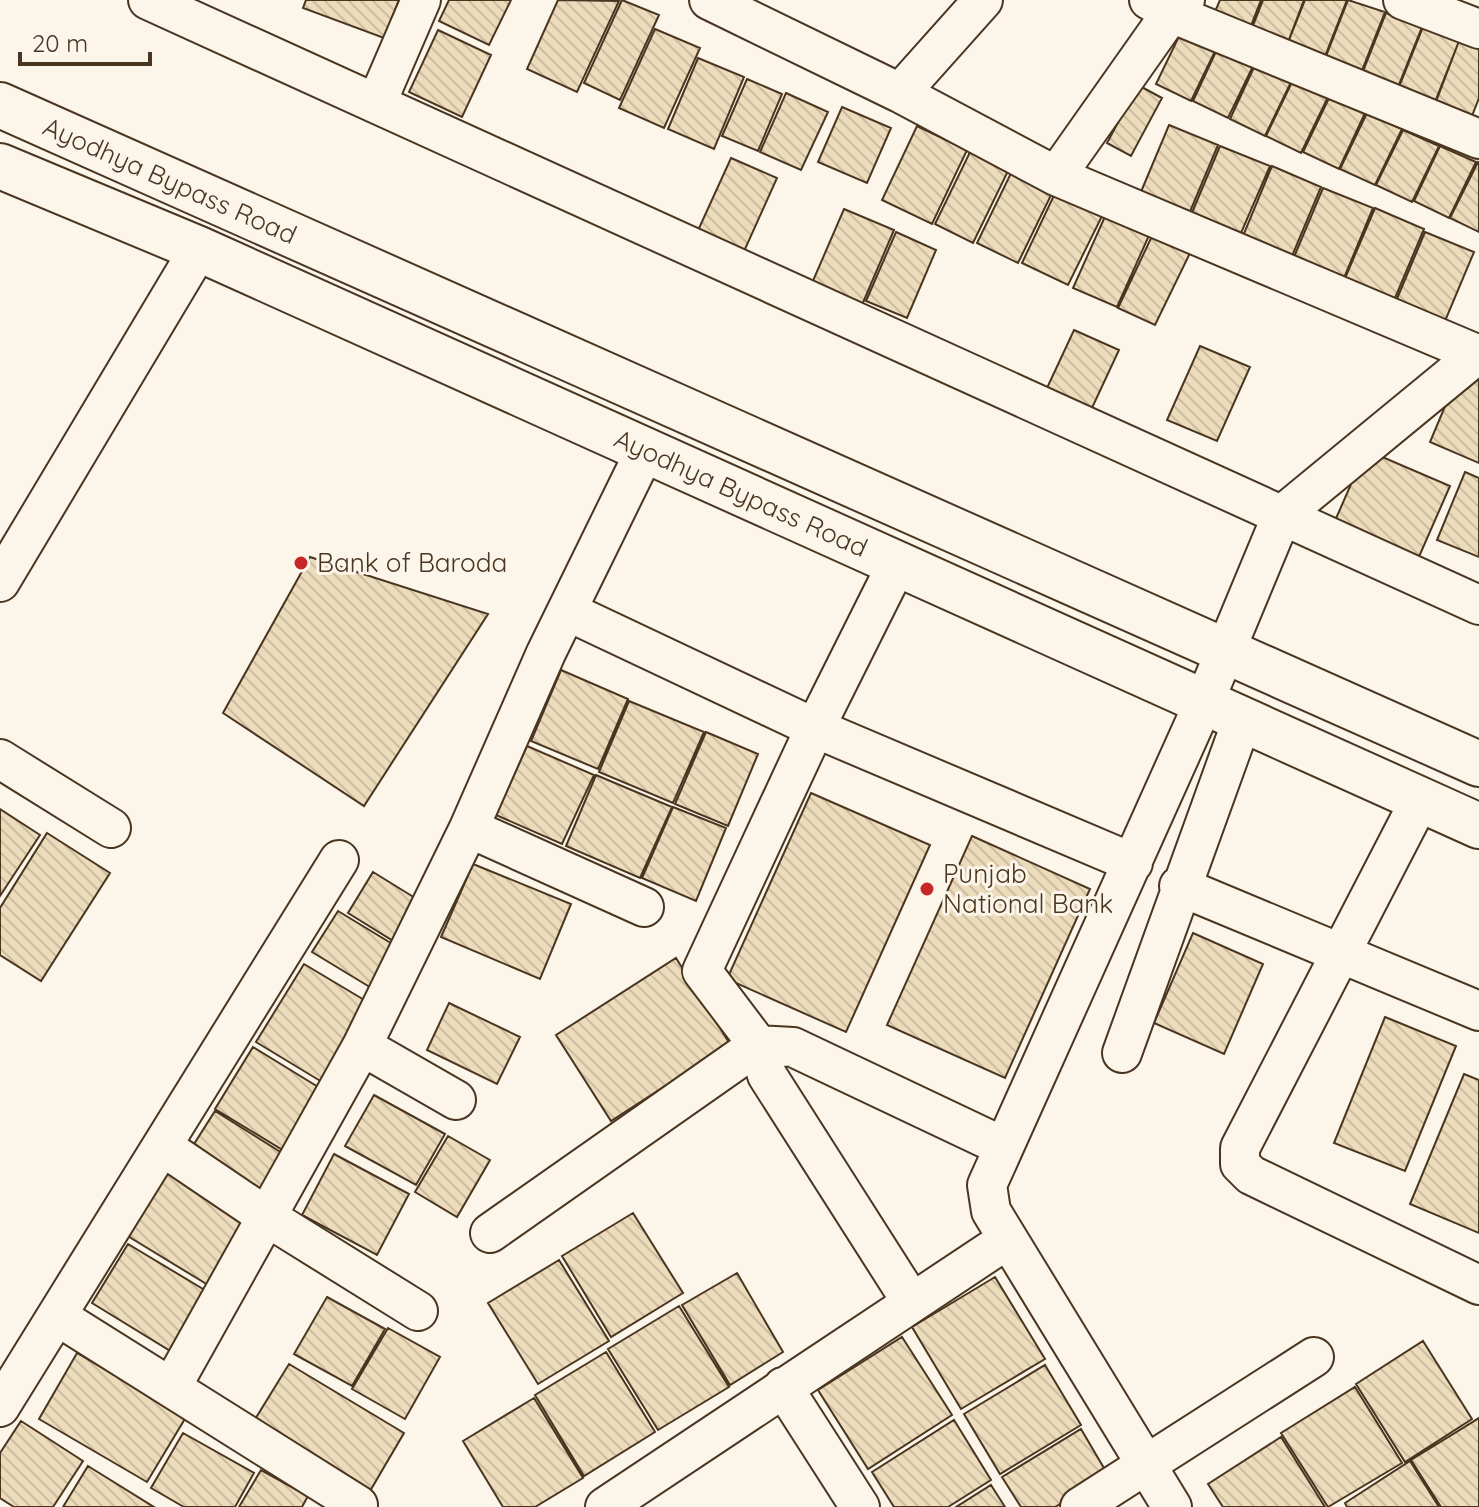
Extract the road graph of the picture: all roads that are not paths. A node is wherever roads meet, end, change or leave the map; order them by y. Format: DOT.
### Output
graph roads {
  1 [pos="421,0"];
  2 [pos="709,0"];
  3 [pos="983,0"];
  4 [pos="1403,0"];
  5 [pos="1168,4"];
  6 [pos="171,5"];
  7 [pos="1479,29"];
  8 [pos="900,93"];
  9 [pos="377,102"];
  10 [pos="0,105"];
  11 [pos="1479,139"];
  12 [pos="0,166"];
  13 [pos="1056,176"];
  14 [pos="199,249"];
  15 [pos="1478,354"];
  16 [pos="646,449"];
  17 [pos="1282,515"];
  18 [pos="896,566"];
  19 [pos="0,582"];
  20 [pos="1479,605"];
  21 [pos="567,611"];
  22 [pos="1226,651"];
  23 [pos="1224,709"];
  24 [pos="815,728"];
  25 [pos="0,759"];
  26 [pos="1479,764"];
  27 [pos="1420,800"];
  28 [pos="1479,826"];
  29 [pos="111,828"];
  30 [pos="469,828"];
  31 [pos="339,860"];
  32 [pos="1133,863"];
  33 [pos="1179,886"];
  34 [pos="644,907"];
  35 [pos="1339,952"];
  36 [pos="1479,1011"];
  37 [pos="758,1045"];
  38 [pos="362,1046"];
  39 [pos="1122,1053"];
  40 [pos="456,1100"];
  41 [pos="162,1146"];
  42 [pos="1002,1146"];
  43 [pos="267,1217"];
  44 [pos="490,1233"];
  45 [pos="1008,1239"];
  46 [pos="1479,1285"];
  47 [pos="911,1301"];
  48 [pos="418,1311"];
  49 [pos="57,1316"];
  50 [pos="1314,1357"];
  51 [pos="172,1386"];
  52 [pos="783,1387"];
  53 [pos="0,1407"];
  54 [pos="1147,1465"];
  55 [pos="358,1505"];
  56 [pos="605,1507"];
  57 [pos="860,1507"];
  58 [pos="1080,1507"];
  59 [pos="1172,1507"];
  1 -- 9 [label="street"];
  2 -- 8 [label="street"];
  3 -- 8 [label="street"];
  4 -- 7 [label="street"];
  5 -- 11 [label="street"];
  5 -- 13 [label="street"];
  6 -- 9 [label="street"];
  8 -- 13 [label="street"];
  9 -- 17 [label="street"];
  10 -- 22 [label="main road, Ayodhya Bypass Road"];
  12 -- 14 [label="main road, Ayodhya Bypass Road"];
  13 -- 15 [label="street"];
  14 -- 16 [label="main road, Ayodhya Bypass Road"];
  14 -- 19 [label="street"];
  15 -- 17 [label="street"];
  16 -- 18 [label="main road, Ayodhya Bypass Road"];
  16 -- 21 [label="street"];
  17 -- 20 [label="street"];
  17 -- 22 [label="street"];
  18 -- 23 [label="main road, Ayodhya Bypass Road"];
  18 -- 24 [label="street"];
  21 -- 24 [label="street"];
  21 -- 30 [label="street"];
  22 -- 23 [label="street"];
  22 -- 26 [label="main road, Ayodhya Bypass Road"];
  23 -- 27 [label="main road, Ayodhya Bypass Road"];
  23 -- 32 [label="street"];
  23 -- 33 [label="street"];
  24 -- 32 [label="street"];
  24 -- 37 [label="street"];
  25 -- 29 [label="street"];
  27 -- 28 [label="main road, Ayodhya Bypass Road"];
  27 -- 35 [label="street"];
  30 -- 34 [label="street"];
  30 -- 38 [label="street"];
  31 -- 41 [label="street"];
  32 -- 42 [label="street"];
  33 -- 35 [label="street"];
  33 -- 39 [label="street"];
  35 -- 36 [label="street"];
  35 -- 46 [label="street"];
  37 -- 42 [label="street"];
  37 -- 44 [label="street"];
  37 -- 47 [label="street"];
  38 -- 40 [label="street"];
  38 -- 43 [label="street"];
  41 -- 43 [label="street"];
  41 -- 49 [label="street"];
  42 -- 45 [label="street"];
  43 -- 48 [label="street"];
  43 -- 51 [label="street"];
  45 -- 47 [label="street"];
  45 -- 54 [label="street"];
  47 -- 52 [label="street"];
  49 -- 51 [label="street"];
  49 -- 53 [label="street"];
  50 -- 54 [label="street"];
  51 -- 55 [label="street"];
  52 -- 56 [label="street"];
  52 -- 57 [label="street"];
  54 -- 58 [label="street"];
  54 -- 59 [label="street"];
}
